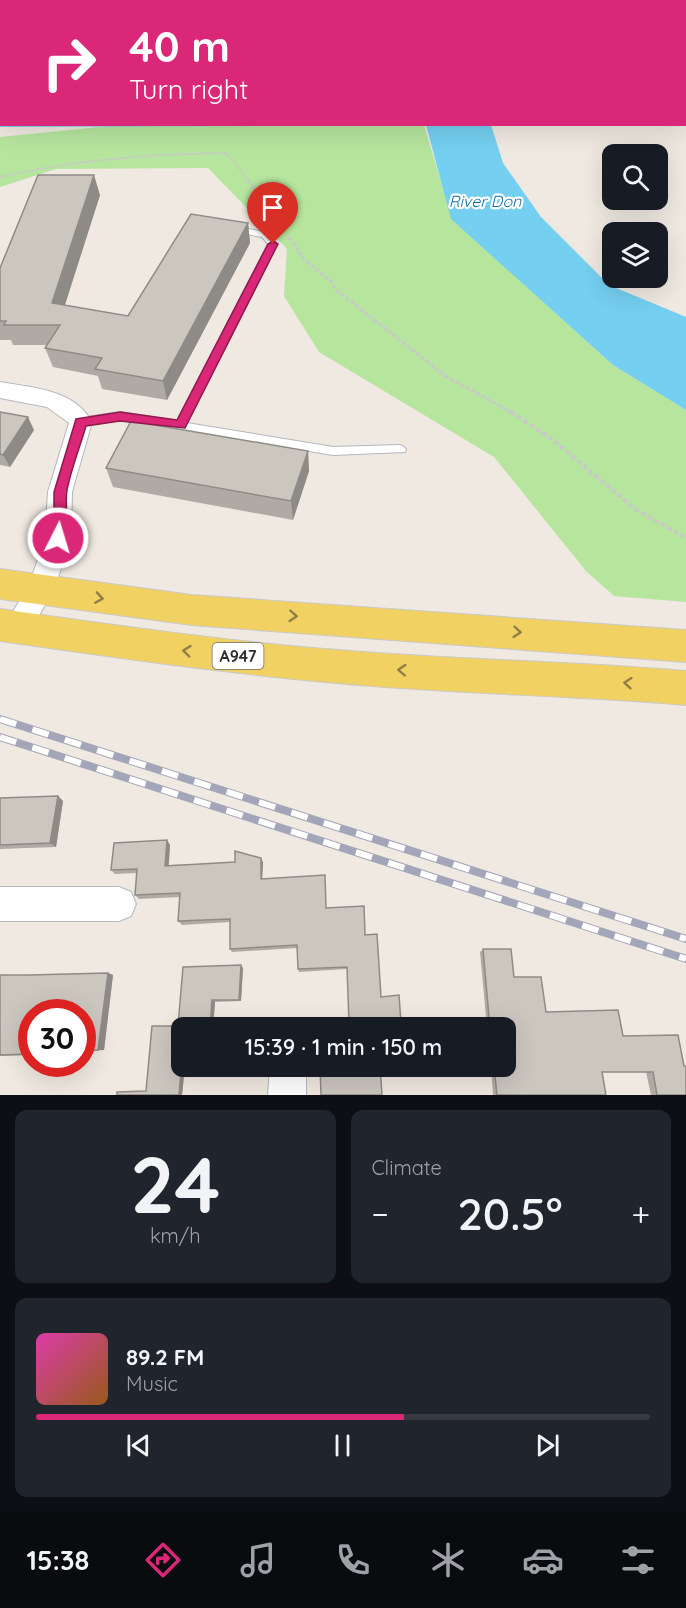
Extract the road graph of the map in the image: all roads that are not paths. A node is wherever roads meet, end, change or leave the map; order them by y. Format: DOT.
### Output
graph roads {
  1 [pos="227,228"];
  2 [pos="0,390"];
  3 [pos="81,422"];
  4 [pos="181,425"];
  5 [pos="401,449"];
  6 [pos="0,584"];
  7 [pos="41,589"];
  8 [pos="9,626"];
  9 [pos="686,646"];
  10 [pos="686,688"];
  11 [pos="0,904"];
  12 [pos="119,904"];
  13 [pos="288,1077"];
  14 [pos="287,1095"];
  1 -- 4 [label="lane"];
  2 -- 3 [label="street"];
  3 -- 4 [label="lane"];
  3 -- 7 [label="street"];
  4 -- 5 [label="lane"];
  6 -- 7 [label="main road"];
  7 -- 8 [label="street"];
  7 -- 9 [label="main road, one-way"];
  10 -- 8 [label="main road, A947, one-way"];
  11 -- 12 [label="street"];
  13 -- 14 [label="street"];
}
